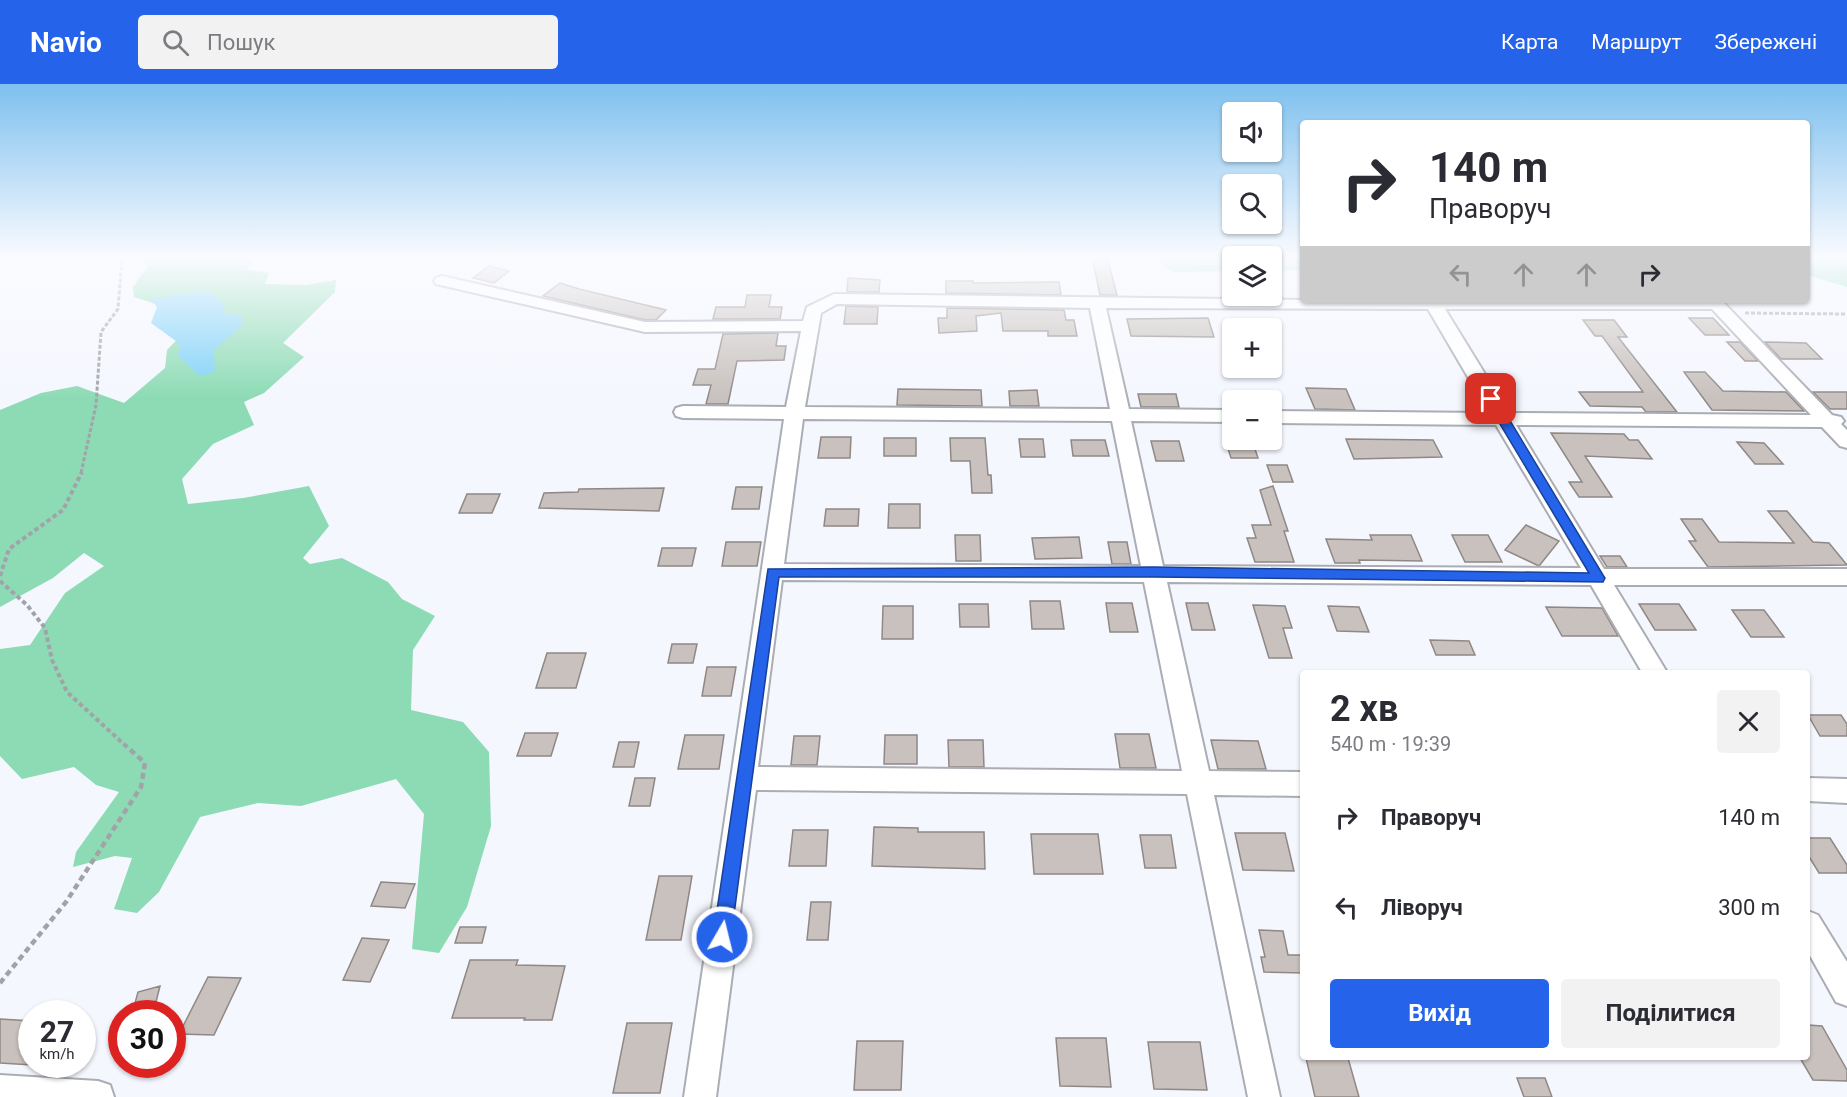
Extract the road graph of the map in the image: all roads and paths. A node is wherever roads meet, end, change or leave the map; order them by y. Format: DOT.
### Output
graph roads {
  1 [pos="118,304"];
  2 [pos="545,304"];
  3 [pos="825,304"];
  4 [pos="1097,304"];
  5 [pos="1434,304"];
  6 [pos="1717,304"];
  7 [pos="1726,313"];
  8 [pos="1847,314"];
  9 [pos="812,326"];
  10 [pos="683,412"];
  11 [pos="794,413"];
  12 [pos="1121,415"];
  13 [pos="1222,416"];
  14 [pos="1282,417"];
  15 [pos="1503,418"];
  16 [pos="1827,421"];
  17 [pos="1847,421"];
  18 [pos="1847,442"];
  19 [pos="772,572"];
  20 [pos="1154,572"];
  21 [pos="0,576"];
  22 [pos="1847,577"];
  23 [pos="1599,578"];
  24 [pos="0,581"];
  25 [pos="1654,670"];
  26 [pos="745,778"];
  27 [pos="1198,783"];
  28 [pos="1300,784"];
  29 [pos="1810,790"];
  30 [pos="1847,791"];
  31 [pos="1810,928"];
  32 [pos="0,983"];
  33 [pos="1847,990"];
  34 [pos="0,1091"];
  35 [pos="98,1097"];
  36 [pos="700,1097"];
  37 [pos="1264,1097"];
  1 -- 21 [label="path"];
  2 -- 9 [label="street"];
  3 -- 9 [label="street"];
  4 -- 12 [label="street"];
  5 -- 15 [label="street"];
  6 -- 7 [label="street"];
  7 -- 8 [label="path"];
  7 -- 16 [label="street"];
  9 -- 11 [label="street"];
  10 -- 11 [label="street"];
  11 -- 12 [label="street"];
  11 -- 19 [label="street"];
  12 -- 13 [label="street"];
  12 -- 20 [label="street"];
  14 -- 15 [label="street"];
  15 -- 16 [label="street"];
  15 -- 23 [label="street"];
  16 -- 17 [label="street"];
  16 -- 18 [label="street"];
  19 -- 20 [label="street"];
  19 -- 26 [label="street"];
  20 -- 23 [label="street"];
  20 -- 27 [label="street"];
  22 -- 23 [label="street"];
  23 -- 25 [label="street"];
  24 -- 32 [label="path"];
  26 -- 27 [label="street"];
  26 -- 36 [label="street"];
  27 -- 28 [label="street"];
  27 -- 37 [label="street"];
  29 -- 30 [label="street"];
  31 -- 33 [label="street"];
  34 -- 35 [label="street"];
}
